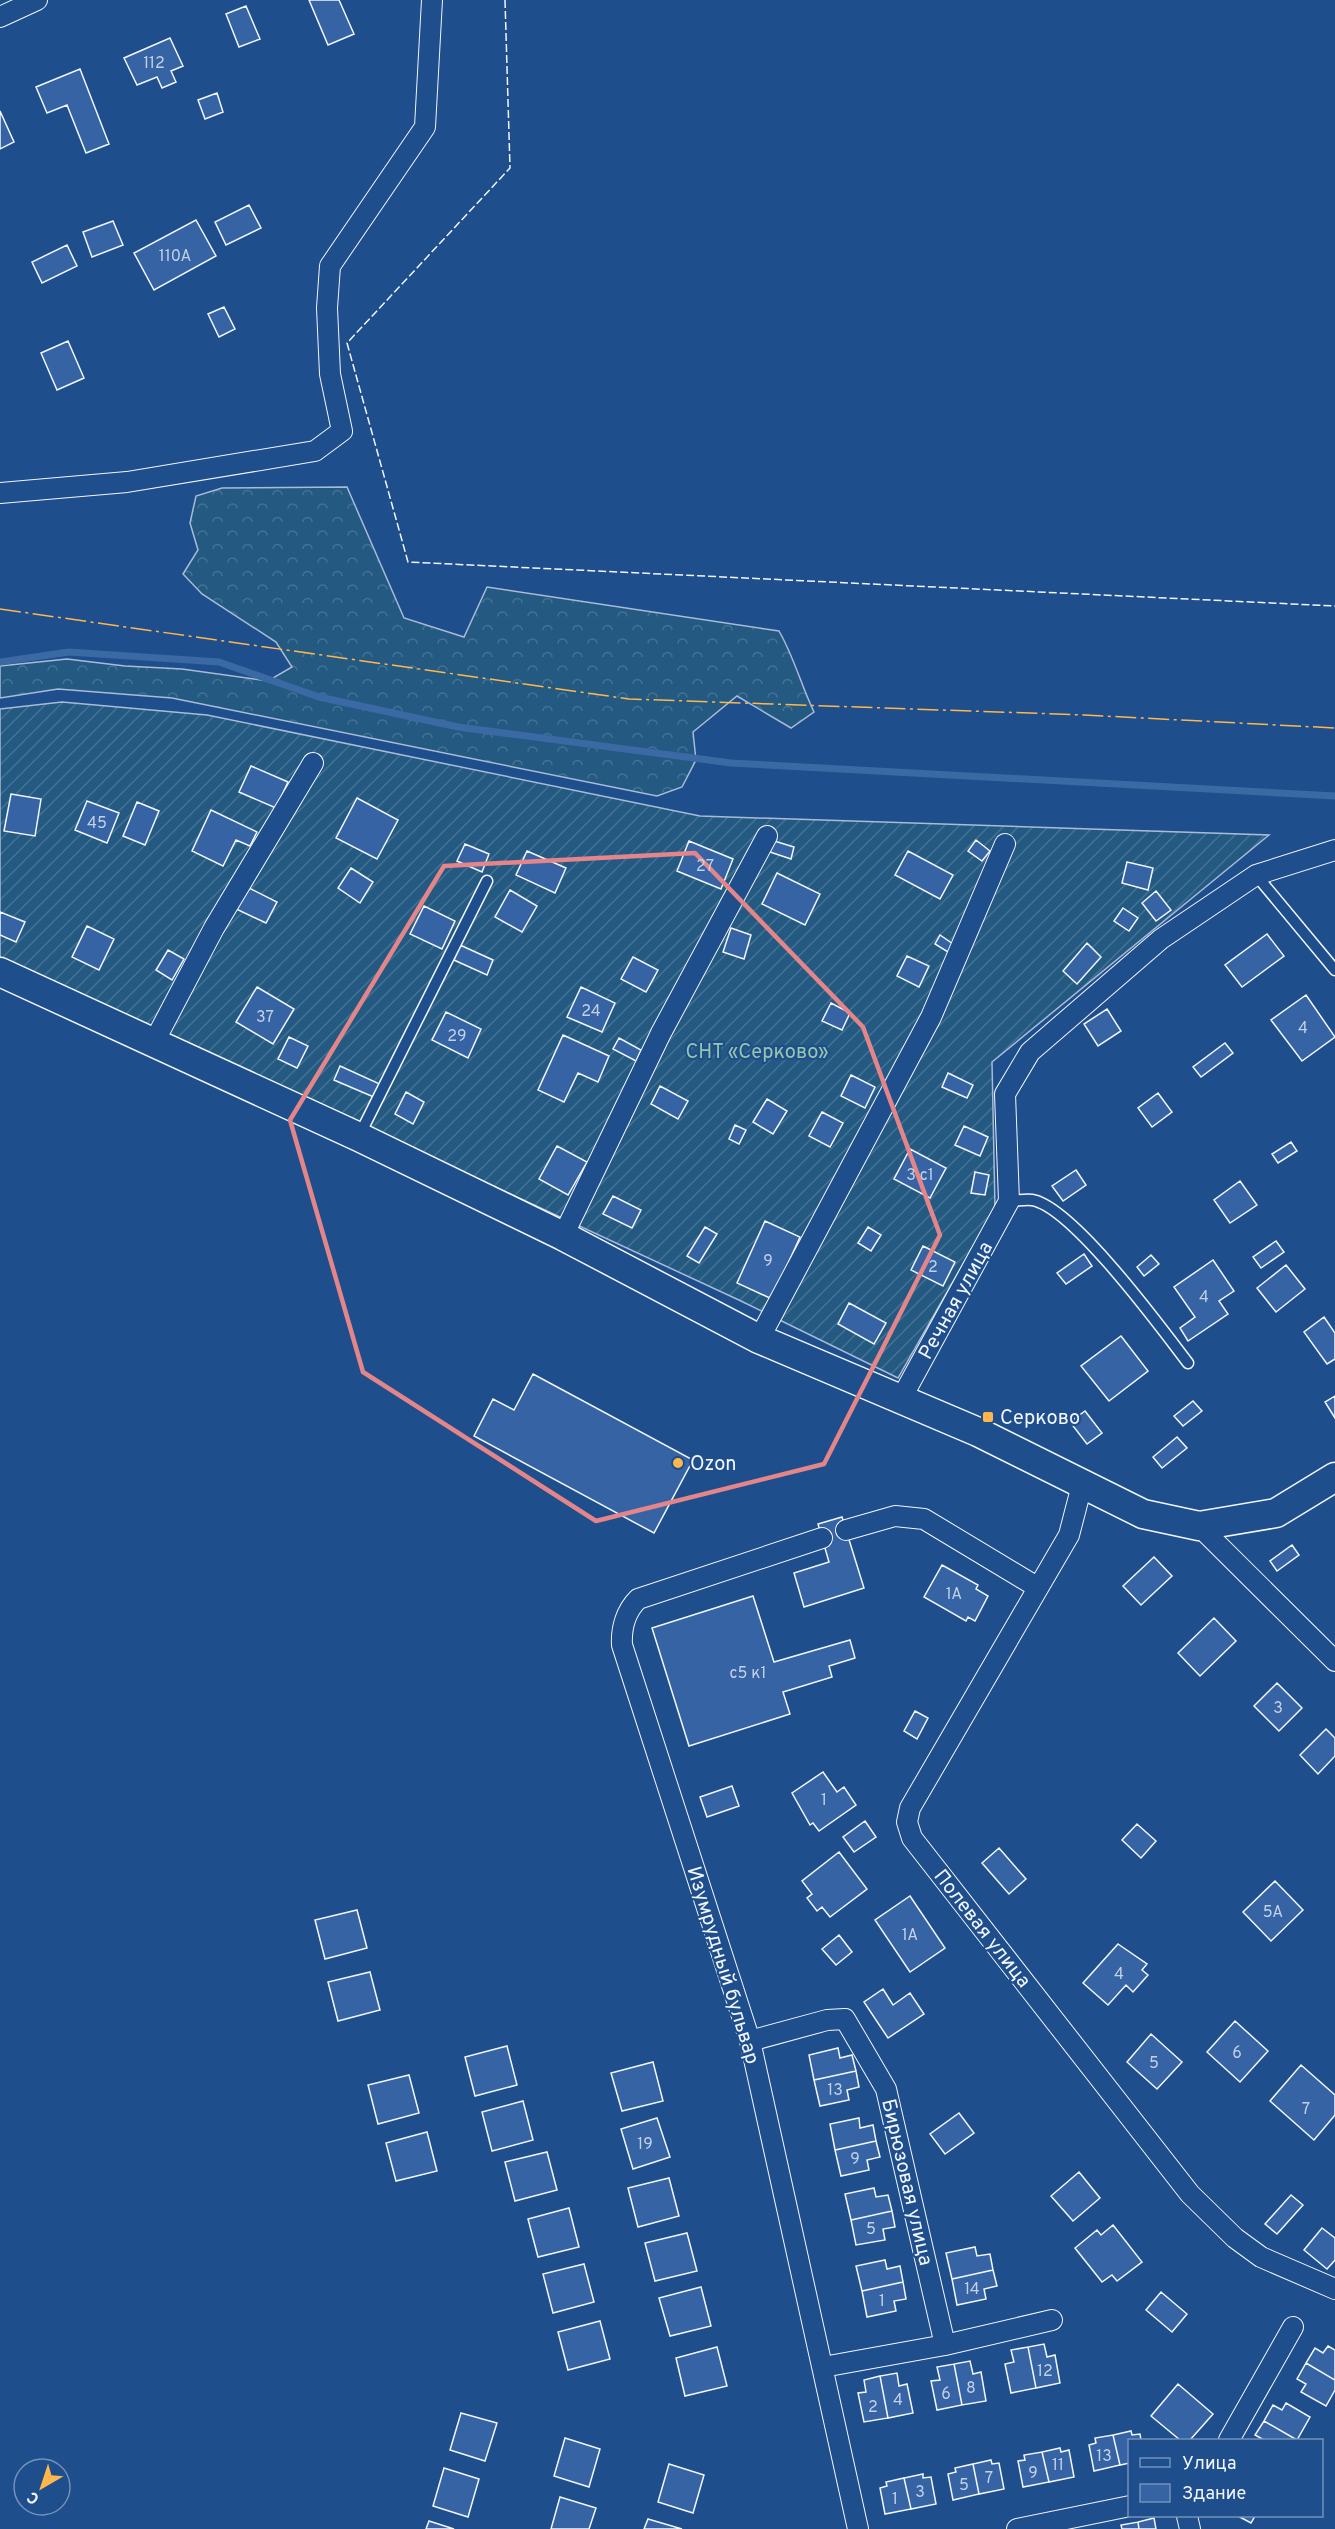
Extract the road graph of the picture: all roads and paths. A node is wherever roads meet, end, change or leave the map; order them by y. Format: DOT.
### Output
graph roads {
  1 [pos="37,0"];
  2 [pos="432,0"];
  3 [pos="0,17"];
  4 [pos="0,493"];
  5 [pos="313,763"];
  6 [pos="767,836"];
  7 [pos="1005,844"];
  8 [pos="1335,850"];
  9 [pos="1256,875"];
  10 [pos="487,881"];
  11 [pos="1335,970"];
  12 [pos="0,972"];
  13 [pos="154,1042"];
  14 [pos="359,1137"];
  15 [pos="1009,1201"];
  16 [pos="563,1236"];
  17 [pos="759,1339"];
  18 [pos="1188,1364"];
  19 [pos="901,1399"];
  20 [pos="1335,1476"];
  21 [pos="1082,1485"];
  22 [pos="1199,1526"];
  23 [pos="846,1530"];
  24 [pos="822,1538"];
  25 [pos="1037,1587"];
  26 [pos="1335,1660"];
  27 [pos="750,2041"];
  28 [pos="1335,2289"];
  29 [pos="1052,2320"];
  30 [pos="1293,2327"];
  31 [pos="945,2344"];
  32 [pos="823,2367"];
  33 [pos="1230,2439"];
  34 [pos="1128,2506"];
  35 [pos="858,2529"];
  36 [pos="1017,2529"];
  1 -- 3 [label="street"];
  2 -- 4 [label="street"];
  5 -- 13 [label="street"];
  6 -- 16 [label="street"];
  7 -- 17 [label="street"];
  8 -- 9 [label="street"];
  9 -- 11 [label="lane"];
  9 -- 15 [label="street"];
  10 -- 14 [label="lane"];
  12 -- 13 [label="main road"];
  13 -- 14 [label="main road"];
  14 -- 16 [label="main road"];
  15 -- 18 [label="lane"];
  15 -- 19 [label="street, Речная улица"];
  16 -- 17 [label="main road"];
  17 -- 19 [label="main road"];
  19 -- 21 [label="main road"];
  20 -- 22 [label="main road"];
  21 -- 22 [label="main road"];
  21 -- 25 [label="street, Полевая улица"];
  22 -- 26 [label="street"];
  23 -- 25 [label="street"];
  24 -- 27 [label="street, Изумрудный бульвар"];
  25 -- 28 [label="street, Полевая улица"];
  27 -- 31 [label="street, Бирюзовая улица"];
  27 -- 32 [label="street, Изумрудный бульвар"];
  29 -- 31 [label="street"];
  30 -- 33 [label="street"];
  31 -- 32 [label="street"];
  32 -- 35 [label="street, Изумрудный бульвар"];
  34 -- 36 [label="street"];
}
